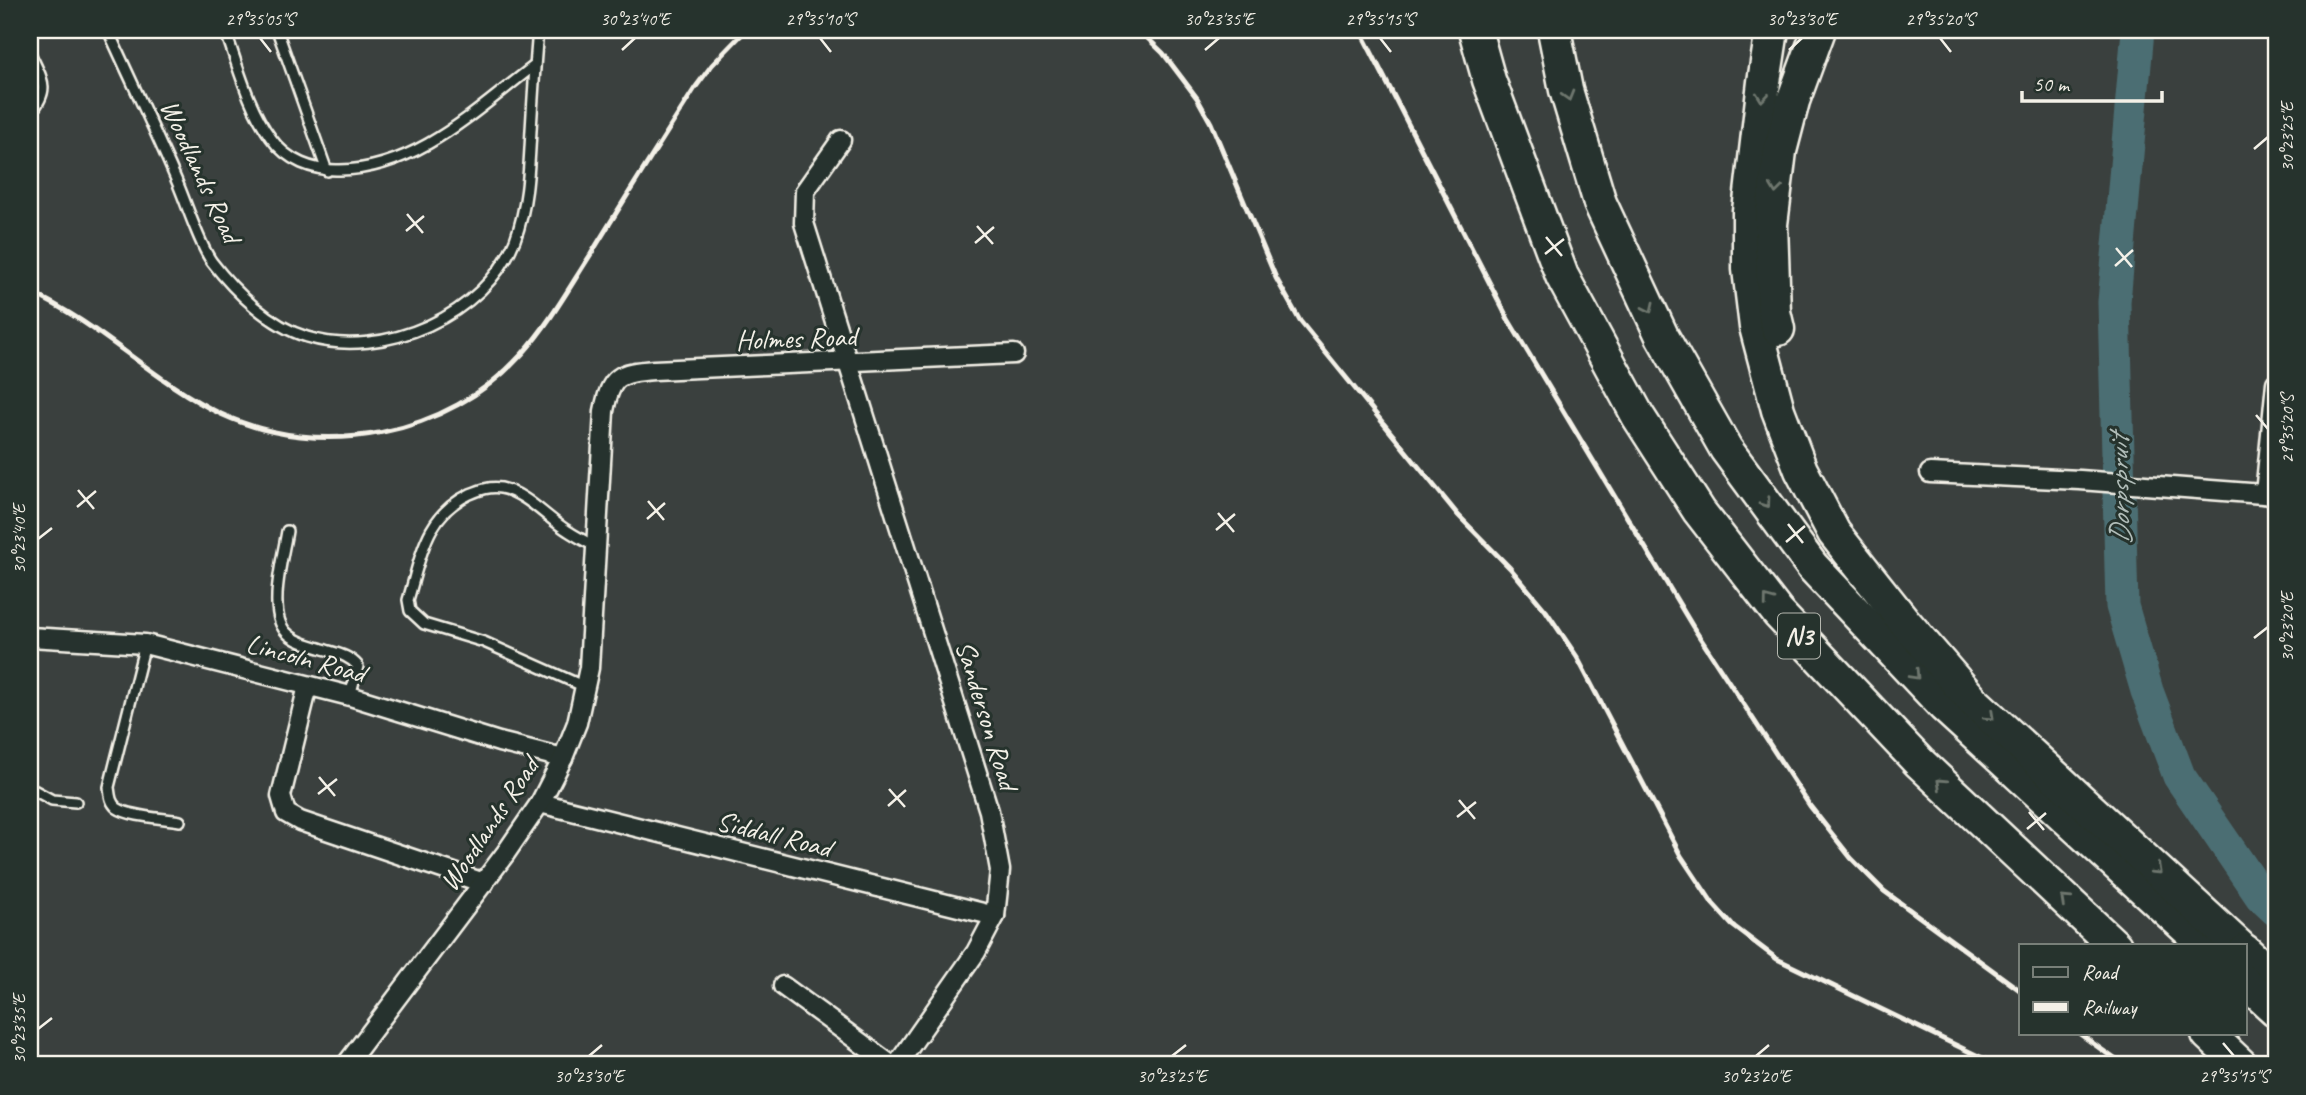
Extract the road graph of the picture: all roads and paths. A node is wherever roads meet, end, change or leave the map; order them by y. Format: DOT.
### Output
graph roads {
  1 [pos="107,30"];
  2 [pos="225,30"];
  3 [pos="277,30"];
  4 [pos="538,30"];
  5 [pos="1475,30"];
  6 [pos="1495,30"];
  7 [pos="1554,30"];
  8 [pos="1772,30"];
  9 [pos="1819,30"];
  10 [pos="30,53"];
  11 [pos="534,65"];
  12 [pos="30,114"];
  13 [pos="841,140"];
  14 [pos="327,170"];
  15 [pos="1014,354"];
  16 [pos="849,363"];
  17 [pos="2276,383"];
  18 [pos="604,411"];
  19 [pos="1638,416"];
  20 [pos="1930,473"];
  21 [pos="2270,494"];
  22 [pos="287,531"];
  23 [pos="596,547"];
  24 [pos="1903,620"];
  25 [pos="30,637"];
  26 [pos="145,644"];
  27 [pos="308,686"];
  28 [pos="585,687"];
  29 [pos="350,696"];
  30 [pos="563,758"];
  31 [pos="30,788"];
  32 [pos="76,802"];
  33 [pos="540,803"];
  34 [pos="180,821"];
  35 [pos="484,883"];
  36 [pos="995,916"];
  37 [pos="2113,944"];
  38 [pos="2204,944"];
  39 [pos="2237,944"];
  40 [pos="2246,952"];
  41 [pos="2276,980"];
  42 [pos="2246,983"];
  43 [pos="783,986"];
  44 [pos="2276,1010"];
  45 [pos="2210,1036"];
  46 [pos="346,1065"];
  47 [pos="891,1065"];
  48 [pos="897,1065"];
  49 [pos="2241,1065"];
  1 -- 11 [label="lane, Woodlands Road"];
  2 -- 14 [label="lane"];
  3 -- 14 [label="lane"];
  4 -- 11 [label="lane, Woodlands Road"];
  5 -- 19 [label="highway"];
  6 -- 19 [label="highway, N3"];
  7 -- 38 [label="highway, N3, one-way"];
  8 -- 24 [label="highway, one-way"];
  9 -- 24 [label="highway, one-way"];
  10 -- 12 [label="lane"];
  11 -- 14 [label="lane"];
  13 -- 16 [label="street, Sanderson Road"];
  15 -- 16 [label="street, Holmes Road"];
  16 -- 18 [label="street, Holmes Road"];
  16 -- 36 [label="street, Sanderson Road"];
  17 -- 21 [label="street"];
  18 -- 23 [label="street, Woodlands Road"];
  37 -- 19 [label="highway, N3, one-way"];
  20 -- 21 [label="street"];
  22 -- 29 [label="lane"];
  23 -- 28 [label="street, Woodlands Road"];
  23 -- 28 [label="lane"];
  24 -- 39 [label="highway, one-way"];
  25 -- 26 [label="street, Lincoln Road"];
  26 -- 27 [label="street, Lincoln Road"];
  26 -- 34 [label="lane"];
  27 -- 29 [label="street, Lincoln Road"];
  27 -- 35 [label="street"];
  28 -- 30 [label="street, Woodlands Road"];
  29 -- 30 [label="street, Lincoln Road"];
  30 -- 33 [label="street, Woodlands Road"];
  31 -- 32 [label="lane"];
  33 -- 35 [label="street, Woodlands Road"];
  33 -- 36 [label="street, Siddall Road"];
  35 -- 46 [label="street, Woodlands Road"];
  36 -- 48 [label="street, Sanderson Road"];
  40 -- 41 [label="highway"];
  42 -- 44 [label="highway"];
  43 -- 47 [label="street"];
  45 -- 49 [label="highway"];
}
